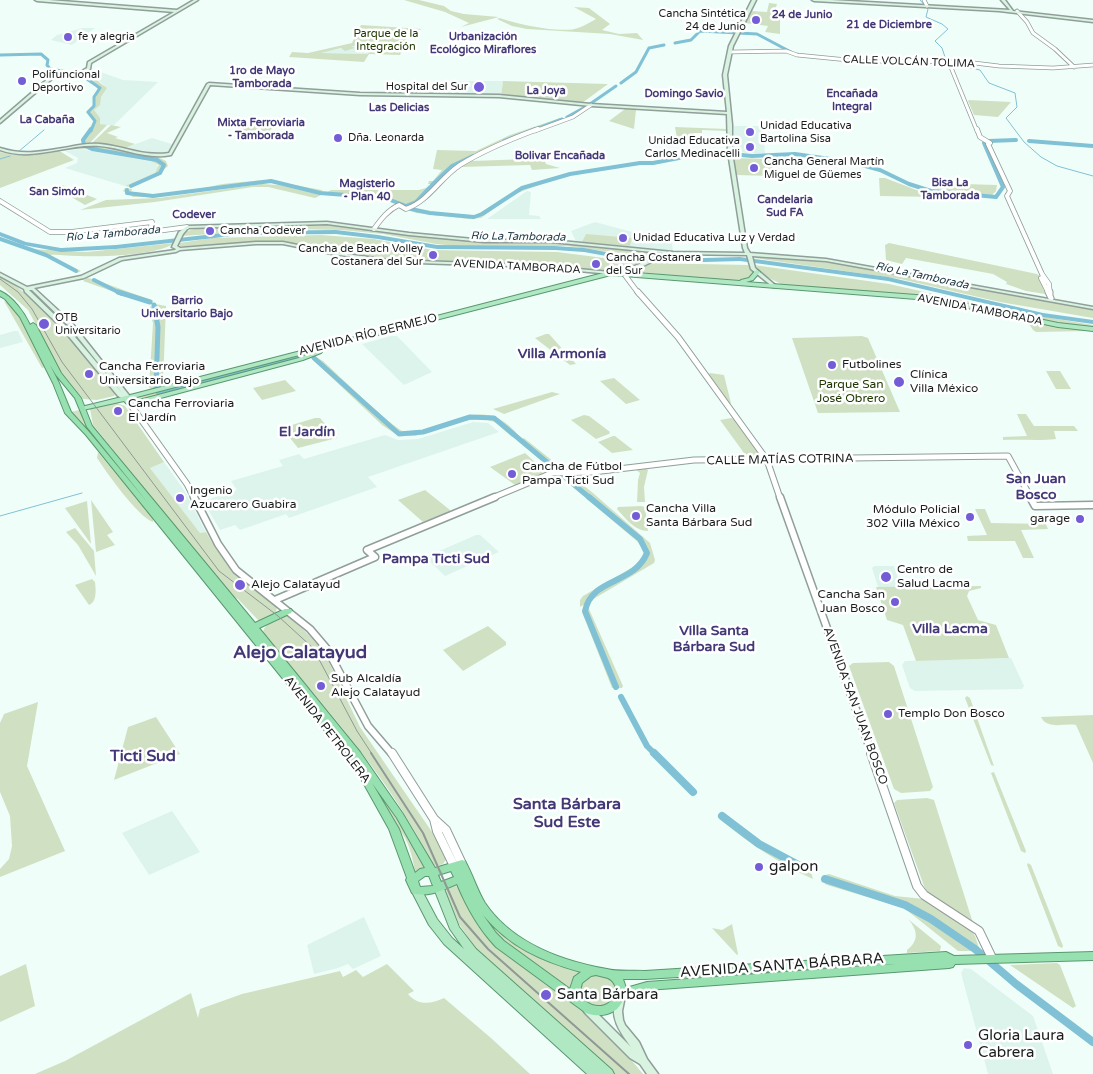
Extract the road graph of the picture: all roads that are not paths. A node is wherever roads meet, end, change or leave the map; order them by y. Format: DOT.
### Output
graph roads {
  1 [pos="37,0"];
  2 [pos="196,0"];
  3 [pos="754,0"];
  4 [pos="814,0"];
  5 [pos="924,0"];
  6 [pos="1003,0"];
  7 [pos="925,6"];
  8 [pos="177,11"];
  9 [pos="1012,11"];
  10 [pos="1017,12"];
  11 [pos="1093,22"];
  12 [pos="730,52"];
  13 [pos="945,62"];
  14 [pos="1093,65"];
  15 [pos="1073,66"];
  16 [pos="591,105"];
  17 [pos="729,113"];
  18 [pos="0,122"];
  19 [pos="0,148"];
  20 [pos="1007,184"];
  21 [pos="1010,195"];
  22 [pos="0,202"];
  23 [pos="187,228"];
  24 [pos="374,229"];
  25 [pos="174,248"];
  26 [pos="695,254"];
  27 [pos="749,256"];
  28 [pos="637,267"];
  29 [pos="757,272"];
  30 [pos="611,273"];
  31 [pos="0,274"];
  32 [pos="624,274"];
  33 [pos="737,283"];
  34 [pos="773,286"];
  35 [pos="0,287"];
  36 [pos="26,288"];
  37 [pos="0,293"];
  38 [pos="1051,298"];
  39 [pos="1093,308"];
  40 [pos="1093,329"];
  41 [pos="128,401"];
  42 [pos="81,404"];
  43 [pos="65,407"];
  44 [pos="767,460"];
  45 [pos="1093,505"];
  46 [pos="275,600"];
  47 [pos="288,611"];
  48 [pos="254,627"];
  49 [pos="458,865"];
  50 [pos="432,873"];
  51 [pos="460,879"];
  52 [pos="411,880"];
  53 [pos="438,886"];
  54 [pos="416,890"];
  55 [pos="1093,956"];
  56 [pos="987,958"];
  57 [pos="952,960"];
  58 [pos="596,971"];
  59 [pos="611,974"];
  60 [pos="620,998"];
  61 [pos="582,1005"];
  62 [pos="643,1061"];
  63 [pos="595,1074"];
  64 [pos="608,1074"];
  65 [pos="653,1074"];
  1 -- 8 [label="main road"];
  2 -- 8 [label="main road"];
  3 -- 12 [label="main road"];
  4 -- 7 [label="main road"];
  5 -- 7 [label="street"];
  6 -- 9 [label="main road"];
  7 -- 9 [label="main road"];
  8 -- 18 [label="main road"];
  9 -- 10 [label="main road"];
  10 -- 11 [label="main road"];
  10 -- 15 [label="street"];
  12 -- 13 [label="street, CALLE VOLCÁN TOLIMA"];
  12 -- 17 [label="main road"];
  13 -- 15 [label="street, CALLE VOLCÁN TOLIMA"];
  13 -- 20 [label="street"];
  14 -- 15 [label="street, CALLE VOLCÁN TOLIMA"];
  16 -- 17 [label="main road"];
  16 -- 19 [label="main road"];
  16 -- 24 [label="street"];
  17 -- 27 [label="main road"];
  20 -- 21 [label="street"];
  20 -- 21 [label="street"];
  21 -- 38 [label="street"];
  22 -- 23 [label="street"];
  23 -- 24 [label="main road, AVENIDA TAMBORADA"];
  23 -- 25 [label="main road"];
  24 -- 26 [label="main road, AVENIDA TAMBORADA"];
  25 -- 30 [label="main road, AVENIDA TAMBORADA"];
  25 -- 36 [label="main road, AVENIDA TAMBORADA"];
  26 -- 27 [label="main road, AVENIDA TAMBORADA"];
  26 -- 28 [label="main road, AVENIDA RÍO BERMEJO"];
  27 -- 29 [label="main road"];
  27 -- 38 [label="main road, AVENIDA TAMBORADA"];
  28 -- 30 [label="main road, AVENIDA RÍO BERMEJO"];
  28 -- 32 [label="main road, AVENIDA RÍO BERMEJO"];
  29 -- 33 [label="main road"];
  29 -- 34 [label="main road"];
  30 -- 32 [label="main road, AVENIDA TAMBORADA"];
  30 -- 41 [label="main road, AVENIDA RÍO BERMEJO"];
  31 -- 36 [label="main road"];
  32 -- 33 [label="main road, AVENIDA TAMBORADA"];
  32 -- 41 [label="main road, AVENIDA RÍO BERMEJO"];
  32 -- 44 [label="street, AVENIDA SAN JUAN BOSCO"];
  33 -- 34 [label="main road, AVENIDA TAMBORADA"];
  34 -- 40 [label="main road, AVENIDA TAMBORADA"];
  35 -- 42 [label="highway, AVENIDA PETROLERA"];
  36 -- 41 [label="main road"];
  37 -- 43 [label="highway, AVENIDA PETROLERA"];
  38 -- 39 [label="main road, AVENIDA TAMBORADA"];
  41 -- 42 [label="main road, AVENIDA RÍO BERMEJO"];
  41 -- 46 [label="street"];
  42 -- 43 [label="highway"];
  42 -- 48 [label="highway, AVENIDA PETROLERA"];
  43 -- 52 [label="highway, AVENIDA PETROLERA"];
  44 -- 45 [label="street, CALLE MATÍAS COTRINA"];
  44 -- 46 [label="street, CALLE MATÍAS COTRINA"];
  44 -- 56 [label="street, AVENIDA SAN JUAN BOSCO"];
  46 -- 47 [label="street"];
  47 -- 48 [label="highway"];
  47 -- 49 [label="street"];
  48 -- 50 [label="highway, AVENIDA PETROLERA"];
  49 -- 50 [label="highway"];
  49 -- 51 [label="highway"];
  49 -- 58 [label="highway"];
  50 -- 52 [label="highway"];
  50 -- 53 [label="highway, AVENIDA PETROLERA"];
  51 -- 53 [label="highway"];
  51 -- 61 [label="highway"];
  52 -- 54 [label="highway, AVENIDA PETROLERA"];
  53 -- 54 [label="highway"];
  53 -- 64 [label="main road, AVENIDA PETROLERA"];
  54 -- 63 [label="main road, AVENIDA PETROLERA"];
  55 -- 56 [label="highway, AVENIDA SANTA BÁRBARA"];
  56 -- 57 [label="highway, AVENIDA SANTA BÁRBARA"];
  57 -- 59 [label="highway, AVENIDA SANTA BÁRBARA"];
  57 -- 60 [label="highway, AVENIDA SANTA BÁRBARA"];
  58 -- 59 [label="highway"];
  58 -- 61 [label="highway"];
  59 -- 60 [label="highway"];
  60 -- 61 [label="highway"];
  60 -- 62 [label="main road"];
  61 -- 62 [label="main road"];
  62 -- 65 [label="main road"];
}
